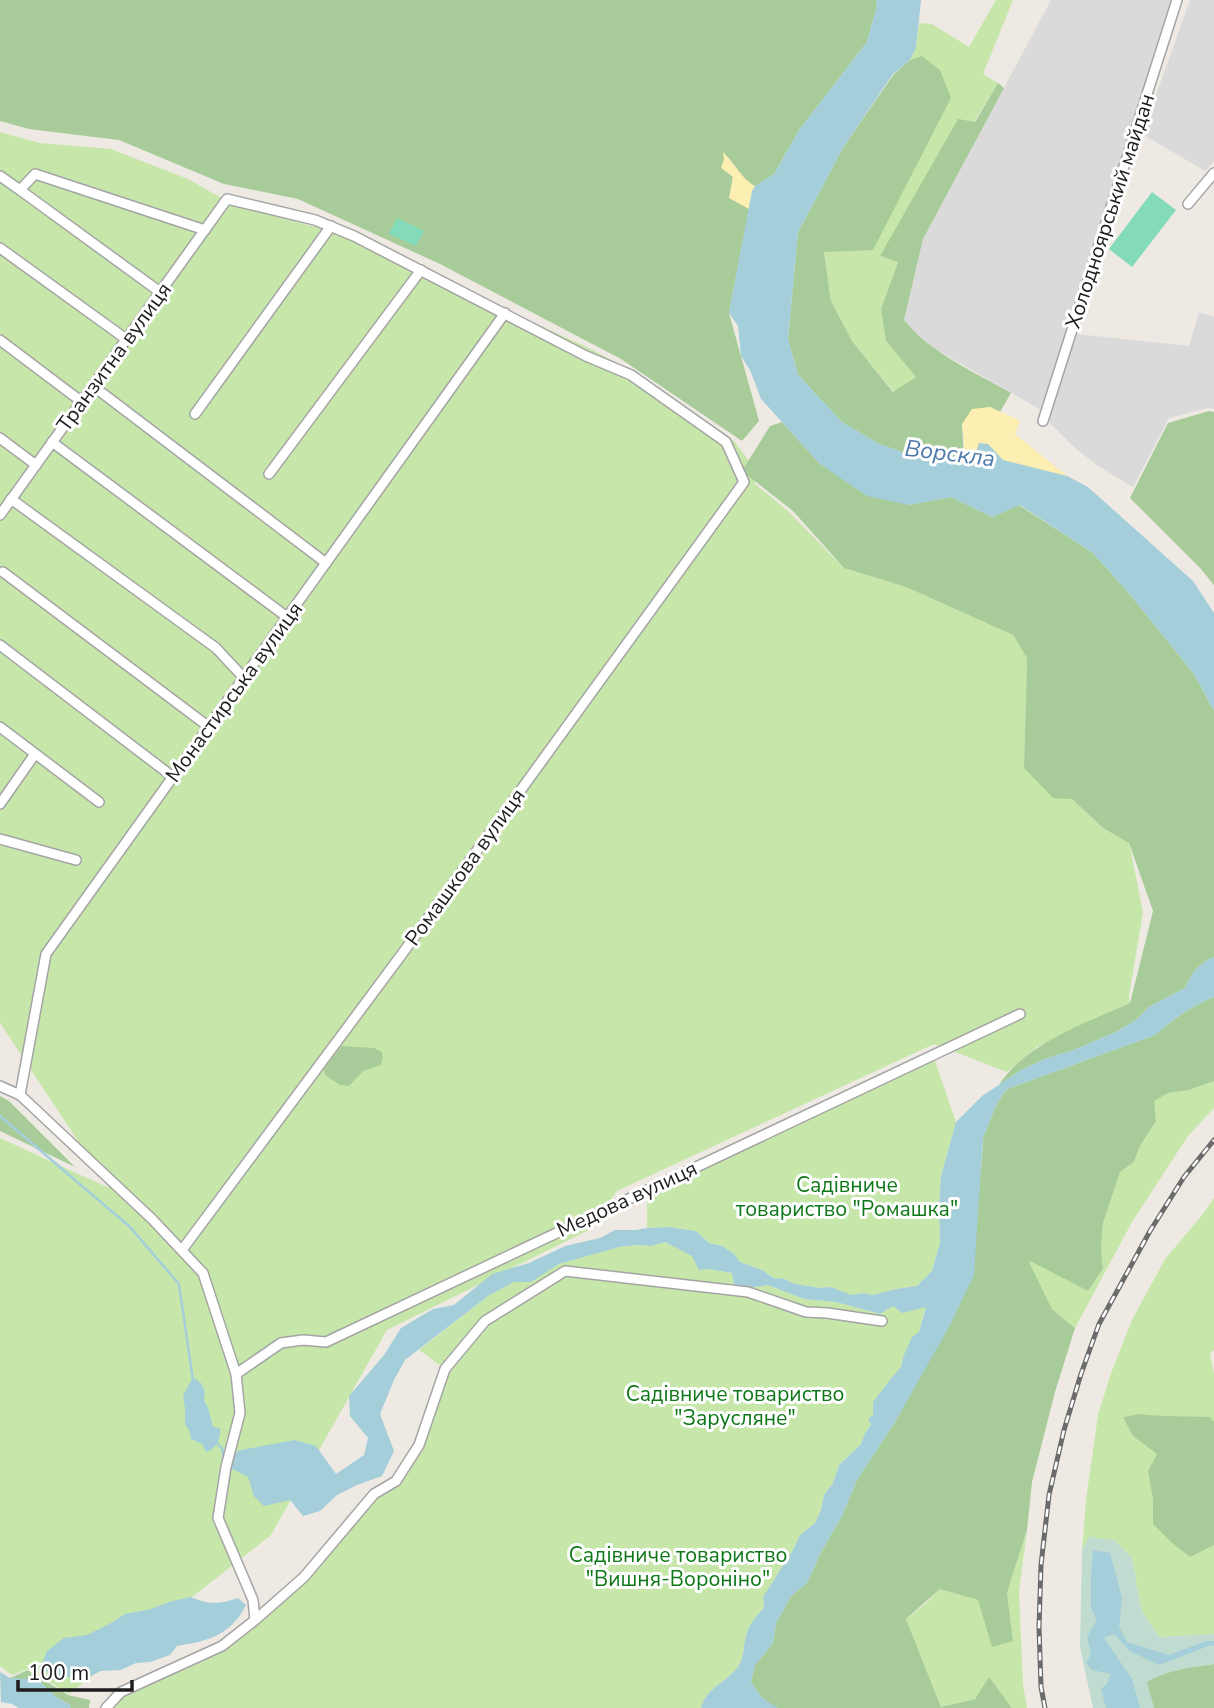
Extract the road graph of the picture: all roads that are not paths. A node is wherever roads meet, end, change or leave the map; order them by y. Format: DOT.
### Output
graph roads {
  1 [pos="1177,0"];
  2 [pos="1214,173"];
  3 [pos="0,176"];
  4 [pos="20,190"];
  5 [pos="1188,204"];
  6 [pos="331,226"];
  7 [pos="205,230"];
  8 [pos="0,248"];
  9 [pos="421,270"];
  10 [pos="160,292"];
  11 [pos="505,313"];
  12 [pos="126,339"];
  13 [pos="0,340"];
  14 [pos="93,386"];
  15 [pos="82,402"];
  16 [pos="195,414"];
  17 [pos="1042,421"];
  18 [pos="0,438"];
  19 [pos="52,442"];
  20 [pos="36,465"];
  21 [pos="269,474"];
  22 [pos="11,499"];
  23 [pos="0,515"];
  24 [pos="326,563"];
  25 [pos="3,572"];
  26 [pos="287,617"];
  27 [pos="0,645"];
  28 [pos="244,678"];
  29 [pos="0,727"];
  30 [pos="209,727"];
  31 [pos="35,754"];
  32 [pos="173,777"];
  33 [pos="99,802"];
  34 [pos="0,804"];
  35 [pos="0,838"];
  36 [pos="76,860"];
  37 [pos="1020,1014"];
  38 [pos="0,1086"];
  39 [pos="20,1095"];
  40 [pos="182,1250"];
  41 [pos="882,1321"];
  42 [pos="236,1374"];
  43 [pos="255,1620"];
  44 [pos="106,1708"];
  1 -- 17 [label="street, Холодноярський майдан"];
  2 -- 5 [label="street"];
  3 -- 4 [label="street"];
  4 -- 7 [label="street"];
  4 -- 10 [label="street"];
  6 -- 7 [label="street, Транзитна вулиця"];
  6 -- 9 [label="street"];
  6 -- 16 [label="street"];
  7 -- 10 [label="street, Транзитна вулиця"];
  8 -- 12 [label="street"];
  9 -- 11 [label="street"];
  9 -- 21 [label="street"];
  10 -- 12 [label="street, Транзитна вулиця"];
  11 -- 24 [label="street, Монастирська вулиця"];
  11 -- 40 [label="street, Ромашкова вулиця"];
  12 -- 14 [label="street, Транзитна вулиця"];
  13 -- 15 [label="street"];
  14 -- 15 [label="street, Транзитна вулиця"];
  14 -- 24 [label="street"];
  15 -- 19 [label="street, Транзитна вулиця"];
  18 -- 20 [label="street"];
  19 -- 20 [label="street, Транзитна вулиця"];
  19 -- 26 [label="street"];
  20 -- 22 [label="street, Транзитна вулиця"];
  22 -- 23 [label="street, Транзитна вулиця"];
  22 -- 28 [label="street"];
  24 -- 26 [label="street, Монастирська вулиця"];
  25 -- 30 [label="street"];
  26 -- 28 [label="street, Монастирська вулиця"];
  27 -- 32 [label="street"];
  28 -- 30 [label="street, Монастирська вулиця"];
  29 -- 31 [label="street"];
  30 -- 32 [label="street, Монастирська вулиця"];
  31 -- 33 [label="street"];
  31 -- 34 [label="street"];
  32 -- 39 [label="street, Монастирська вулиця"];
  35 -- 36 [label="street"];
  37 -- 42 [label="street, Медова вулиця"];
  38 -- 39 [label="street"];
  39 -- 40 [label="street"];
  40 -- 42 [label="street"];
  41 -- 43 [label="street"];
  42 -- 43 [label="street"];
  43 -- 44 [label="street"];
}
